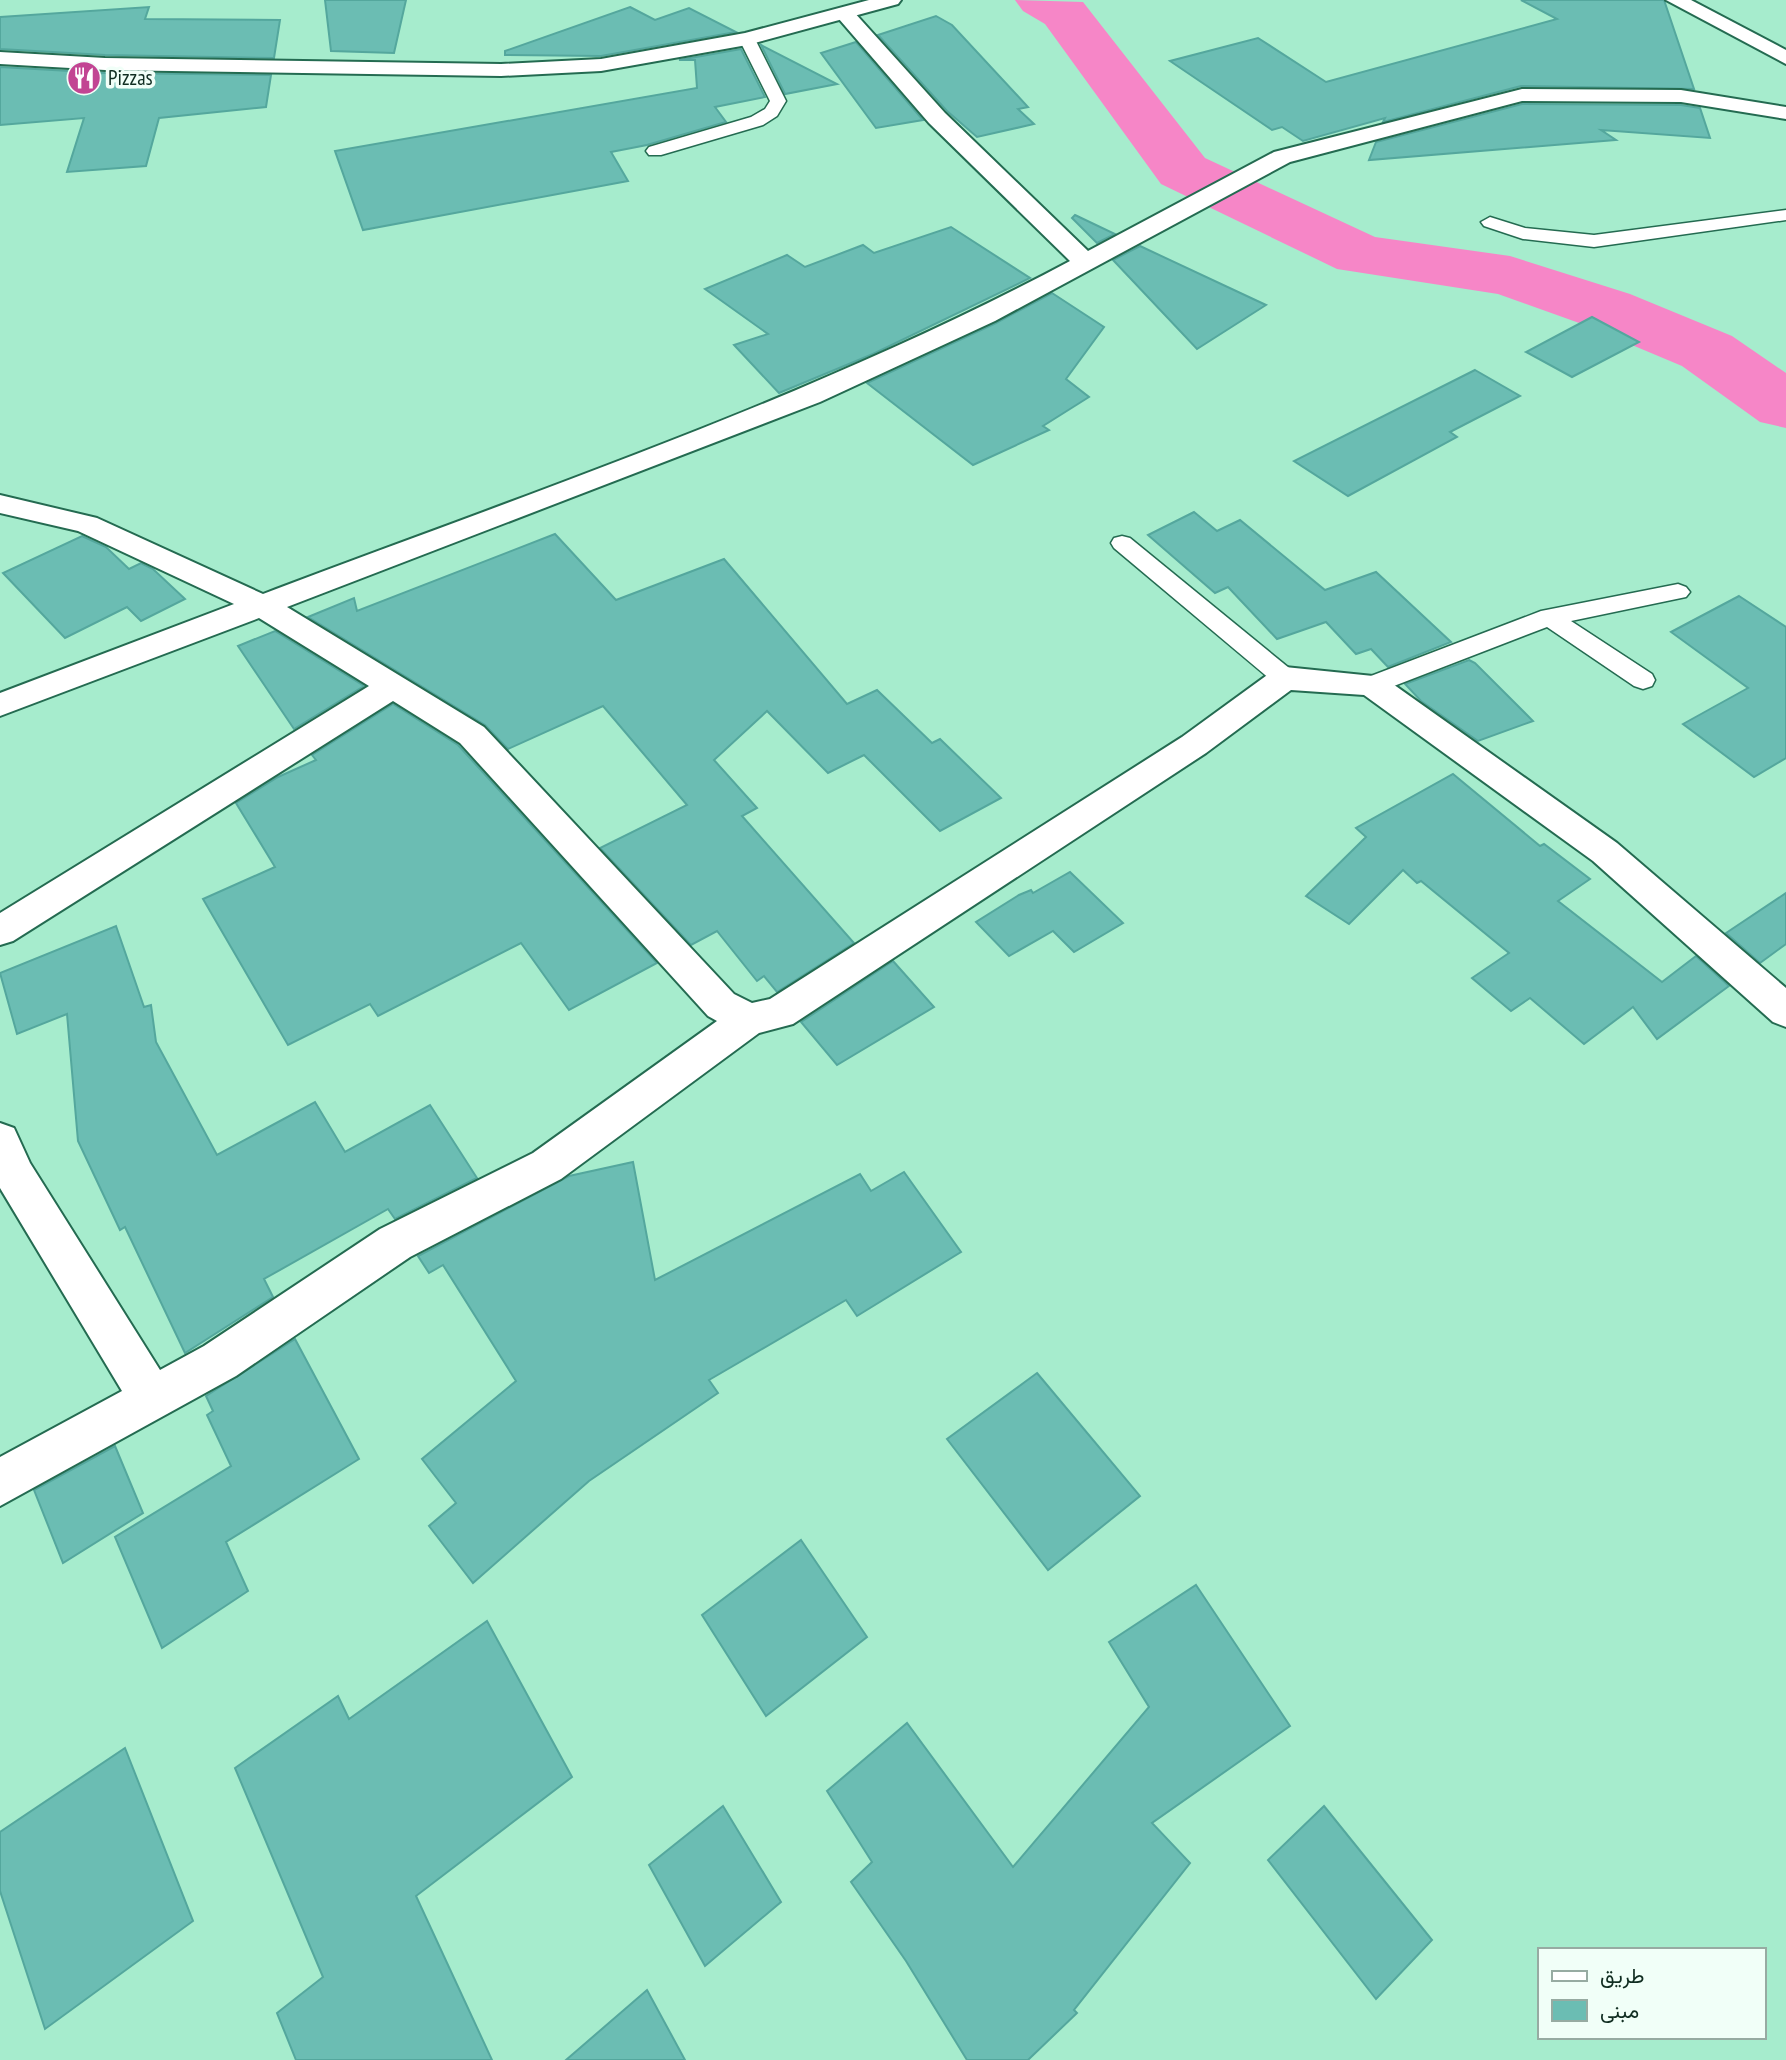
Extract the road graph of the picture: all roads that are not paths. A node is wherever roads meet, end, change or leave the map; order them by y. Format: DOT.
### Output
graph roads {
  1 [pos="891,0"];
  2 [pos="1676,0"];
  3 [pos="846,15"];
  4 [pos="747,39"];
  5 [pos="0,58"];
  6 [pos="1786,58"];
  7 [pos="1786,113"];
  8 [pos="655,151"];
  9 [pos="1786,215"];
  10 [pos="1490,222"];
  11 [pos="1086,263"];
  12 [pos="0,504"];
  13 [pos="1122,543"];
  14 [pos="1678,592"];
  15 [pos="263,606"];
  16 [pos="1549,617"];
  17 [pos="1285,678"];
  18 [pos="1643,680"];
  19 [pos="1372,685"];
  20 [pos="394,686"];
  21 [pos="0,705"];
  22 [pos="0,932"];
  23 [pos="1786,1011"];
  24 [pos="749,1019"];
  25 [pos="0,1141"];
  26 [pos="152,1398"];
  27 [pos="0,1483"];
  1 -- 3 [label="street"];
  2 -- 6 [label="street"];
  3 -- 4 [label="street"];
  3 -- 11 [label="street"];
  4 -- 5 [label="street"];
  4 -- 8 [label="lane"];
  7 -- 11 [label="street"];
  9 -- 10 [label="lane"];
  11 -- 15 [label="street"];
  12 -- 15 [label="street"];
  13 -- 17 [label="lane"];
  14 -- 16 [label="lane"];
  15 -- 20 [label="street"];
  15 -- 21 [label="street"];
  16 -- 18 [label="lane"];
  16 -- 19 [label="lane"];
  17 -- 19 [label="street"];
  17 -- 24 [label="street"];
  19 -- 23 [label="street"];
  20 -- 22 [label="street"];
  20 -- 24 [label="street"];
  24 -- 26 [label="street"];
  25 -- 26 [label="street"];
  26 -- 27 [label="street"];
}
